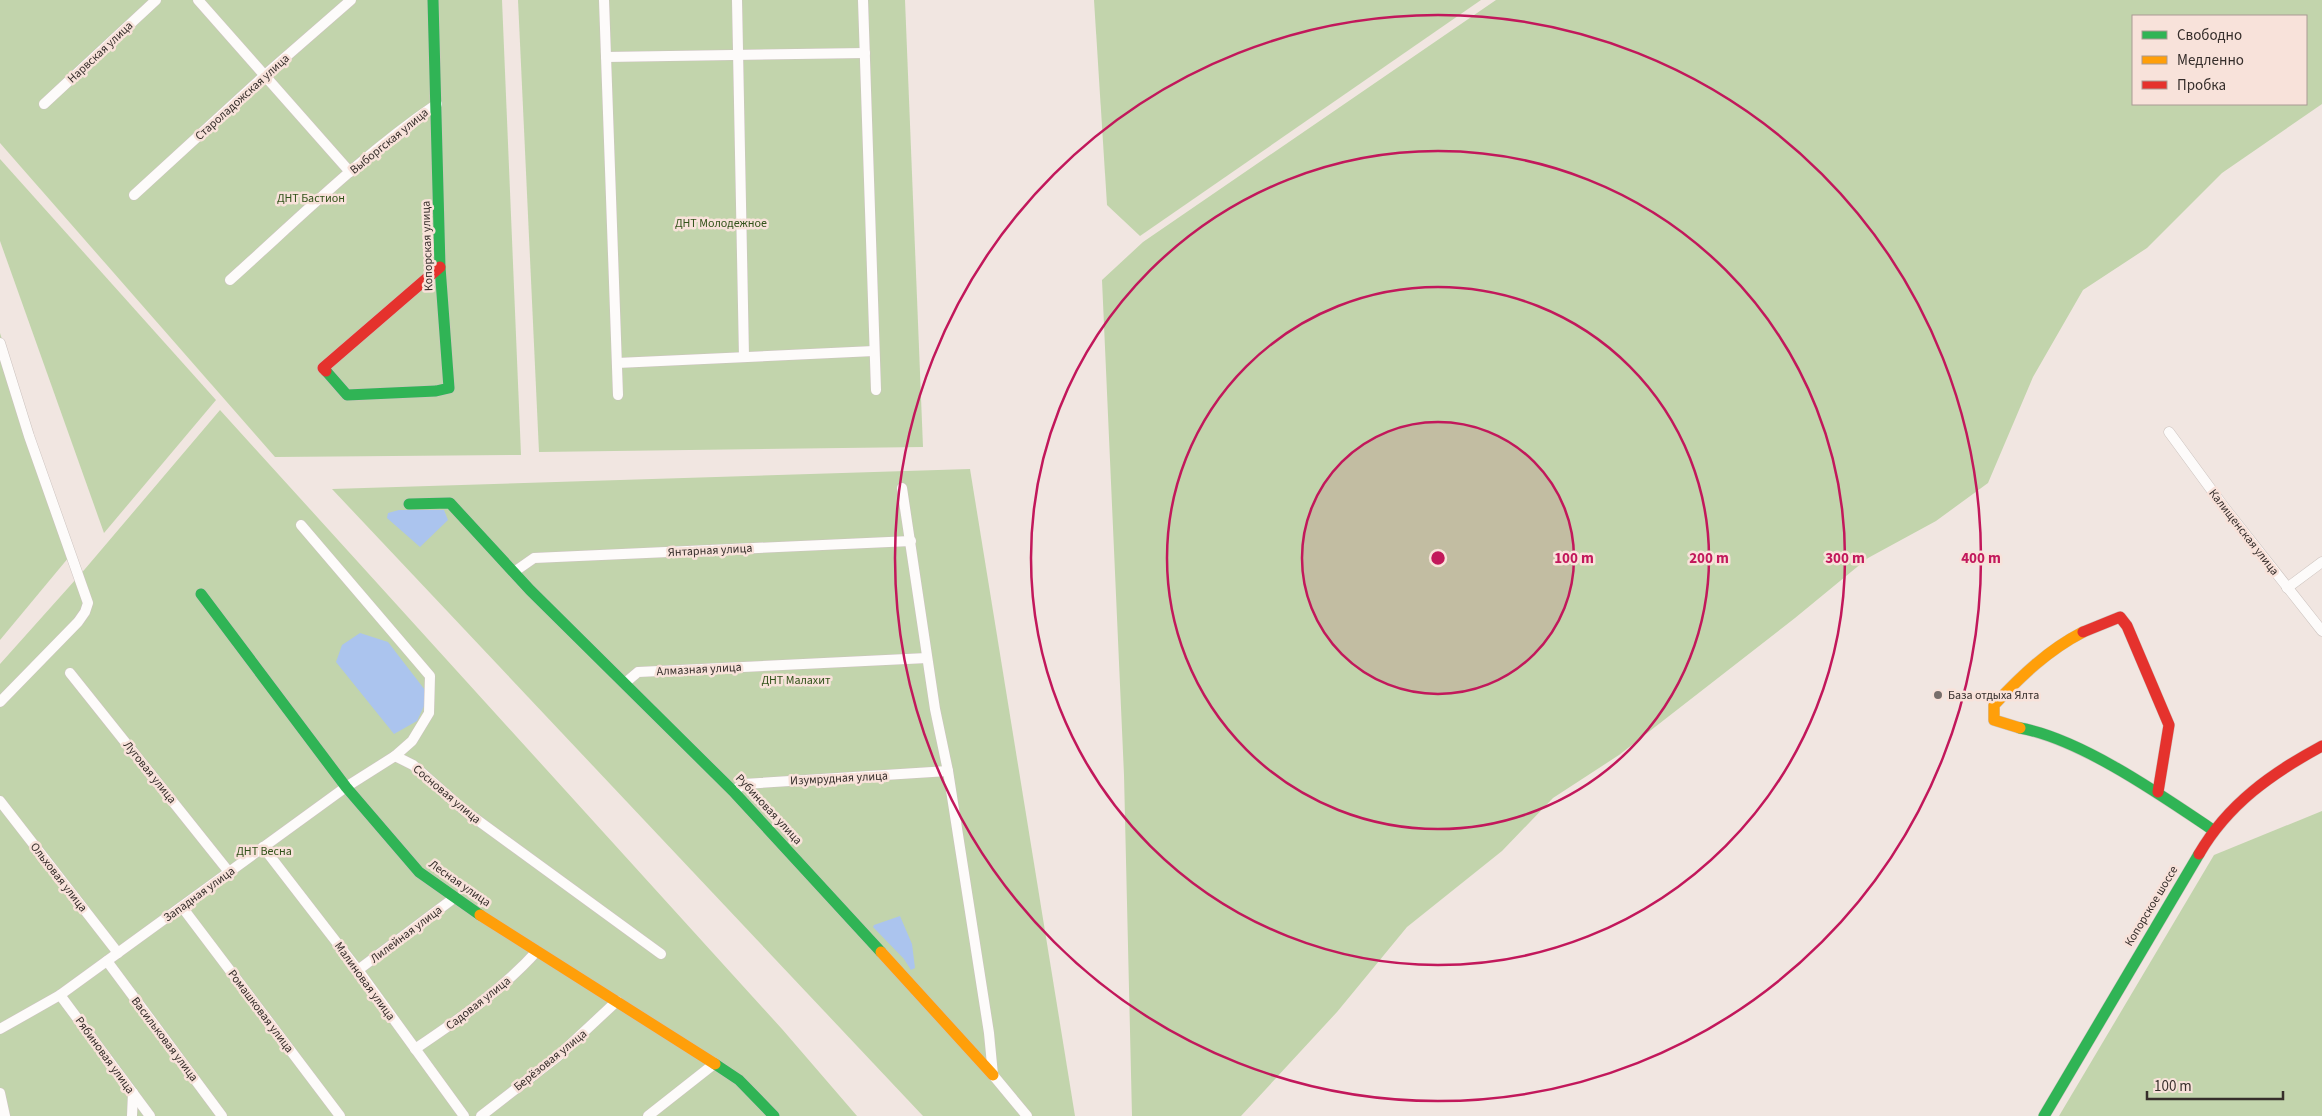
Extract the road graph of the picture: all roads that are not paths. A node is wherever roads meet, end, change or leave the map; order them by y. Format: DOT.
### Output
graph roads {
  1 [pos="156,0"];
  2 [pos="198,0"];
  3 [pos="351,0"];
  4 [pos="433,0"];
  5 [pos="604,0"];
  6 [pos="737,0"];
  7 [pos="863,0"];
  8 [pos="865,53"];
  9 [pos="739,55"];
  10 [pos="606,57"];
  11 [pos="265,75"];
  12 [pos="44,104"];
  13 [pos="437,104"];
  14 [pos="350,172"];
  15 [pos="134,195"];
  16 [pos="440,268"];
  17 [pos="230,280"];
  18 [pos="0,343"];
  19 [pos="874,351"];
  20 [pos="744,357"];
  21 [pos="617,363"];
  22 [pos="876,390"];
  23 [pos="618,395"];
  24 [pos="2169,432"];
  25 [pos="902,488"];
  26 [pos="410,504"];
  27 [pos="301,525"];
  28 [pos="911,541"];
  29 [pos="2322,562"];
  30 [pos="514,572"];
  31 [pos="2287,588"];
  32 [pos="201,594"];
  33 [pos="2322,631"];
  34 [pos="927,658"];
  35 [pos="70,673"];
  36 [pos="625,683"];
  37 [pos="0,702"];
  38 [pos="2322,746"];
  39 [pos="395,756"];
  40 [pos="948,771"];
  41 [pos="346,787"];
  42 [pos="733,791"];
  43 [pos="2158,792"];
  44 [pos="0,801"];
  45 [pos="2213,830"];
  46 [pos="263,847"];
  47 [pos="229,872"];
  48 [pos="454,898"];
  49 [pos="182,907"];
  50 [pos="537,951"];
  51 [pos="118,953"];
  52 [pos="661,954"];
  53 [pos="107,961"];
  54 [pos="358,970"];
  55 [pos="60,995"];
  56 [pos="617,1001"];
  57 [pos="0,1028"];
  58 [pos="415,1049"];
  59 [pos="714,1064"];
  60 [pos="993,1076"];
  61 [pos="0,1093"];
  62 [pos="133,1093"];
  63 [pos="5,1116"];
  64 [pos="132,1116"];
  65 [pos="150,1116"];
  66 [pos="222,1116"];
  67 [pos="340,1116"];
  68 [pos="464,1116"];
  69 [pos="481,1116"];
  70 [pos="648,1116"];
  71 [pos="774,1116"];
  72 [pos="1027,1116"];
  73 [pos="2044,1116"];
  1 -- 12 [label="street, Нарвская улица"];
  2 -- 11 [label="street"];
  3 -- 11 [label="street, Староладожская улица"];
  4 -- 13 [label="street, Копорская улица"];
  5 -- 10 [label="street"];
  6 -- 9 [label="street"];
  7 -- 8 [label="street"];
  8 -- 9 [label="street"];
  8 -- 19 [label="street"];
  9 -- 10 [label="street"];
  9 -- 20 [label="street"];
  10 -- 21 [label="street"];
  11 -- 14 [label="street"];
  11 -- 15 [label="street, Староладожская улица"];
  13 -- 14 [label="street, Выборгская улица"];
  13 -- 16 [label="street, Копорская улица"];
  14 -- 17 [label="street, Выборгская улица"];
  16 -- 16 [label="street, Копорская улица"];
  18 -- 37 [label="street"];
  19 -- 20 [label="street"];
  19 -- 22 [label="street"];
  20 -- 21 [label="street"];
  21 -- 23 [label="street"];
  24 -- 31 [label="street, Калищенская улица"];
  25 -- 28 [label="street"];
  26 -- 30 [label="street, Рубиновая улица"];
  27 -- 39 [label="street"];
  28 -- 30 [label="street, Янтарная улица"];
  28 -- 34 [label="street"];
  29 -- 31 [label="street"];
  30 -- 36 [label="street, Рубиновая улица"];
  31 -- 33 [label="street, Калищенская улица"];
  32 -- 41 [label="street, Лесная улица"];
  34 -- 36 [label="street, Алмазная улица"];
  34 -- 40 [label="street"];
  35 -- 47 [label="street, Луговая улица"];
  36 -- 42 [label="street, Рубиновая улица"];
  38 -- 45 [label="street, Копорское шоссе"];
  39 -- 41 [label="street, Западная улица"];
  39 -- 52 [label="street, Сосновая улица"];
  40 -- 42 [label="street, Изумрудная улица"];
  40 -- 60 [label="street"];
  41 -- 46 [label="street, Западная улица"];
  41 -- 48 [label="street, Лесная улица"];
  42 -- 60 [label="street, Рубиновая улица"];
  43 -- 43 [label="street"];
  43 -- 45 [label="street"];
  44 -- 51 [label="street, Ольховая улица"];
  45 -- 73 [label="street, Копорское шоссе"];
  46 -- 47 [label="street, Западная улица"];
  46 -- 54 [label="street, Малиновая улица"];
  47 -- 49 [label="street, Западная улица"];
  48 -- 50 [label="street, Лесная улица"];
  48 -- 54 [label="street, Лилейная улица"];
  49 -- 51 [label="street, Западная улица"];
  49 -- 67 [label="street, Ромашковая улица"];
  50 -- 56 [label="street, Лесная улица"];
  50 -- 58 [label="street, Садовая улица"];
  51 -- 53 [label="street, Западная улица"];
  53 -- 55 [label="street, Западная улица"];
  53 -- 66 [label="street, Васильковая улица"];
  54 -- 58 [label="street, Малиновая улица"];
  55 -- 57 [label="street, Западная улица"];
  55 -- 62 [label="street, Рябиновая улица"];
  56 -- 59 [label="street, Лесная улица"];
  56 -- 69 [label="street, Берёзовая улица"];
  58 -- 68 [label="street, Малиновая улица"];
  59 -- 70 [label="street"];
  59 -- 71 [label="street, Лесная улица"];
  60 -- 72 [label="street, Рубиновая улица"];
  61 -- 63 [label="street"];
  62 -- 64 [label="street"];
  62 -- 65 [label="street, Рябиновая улица"];
}
